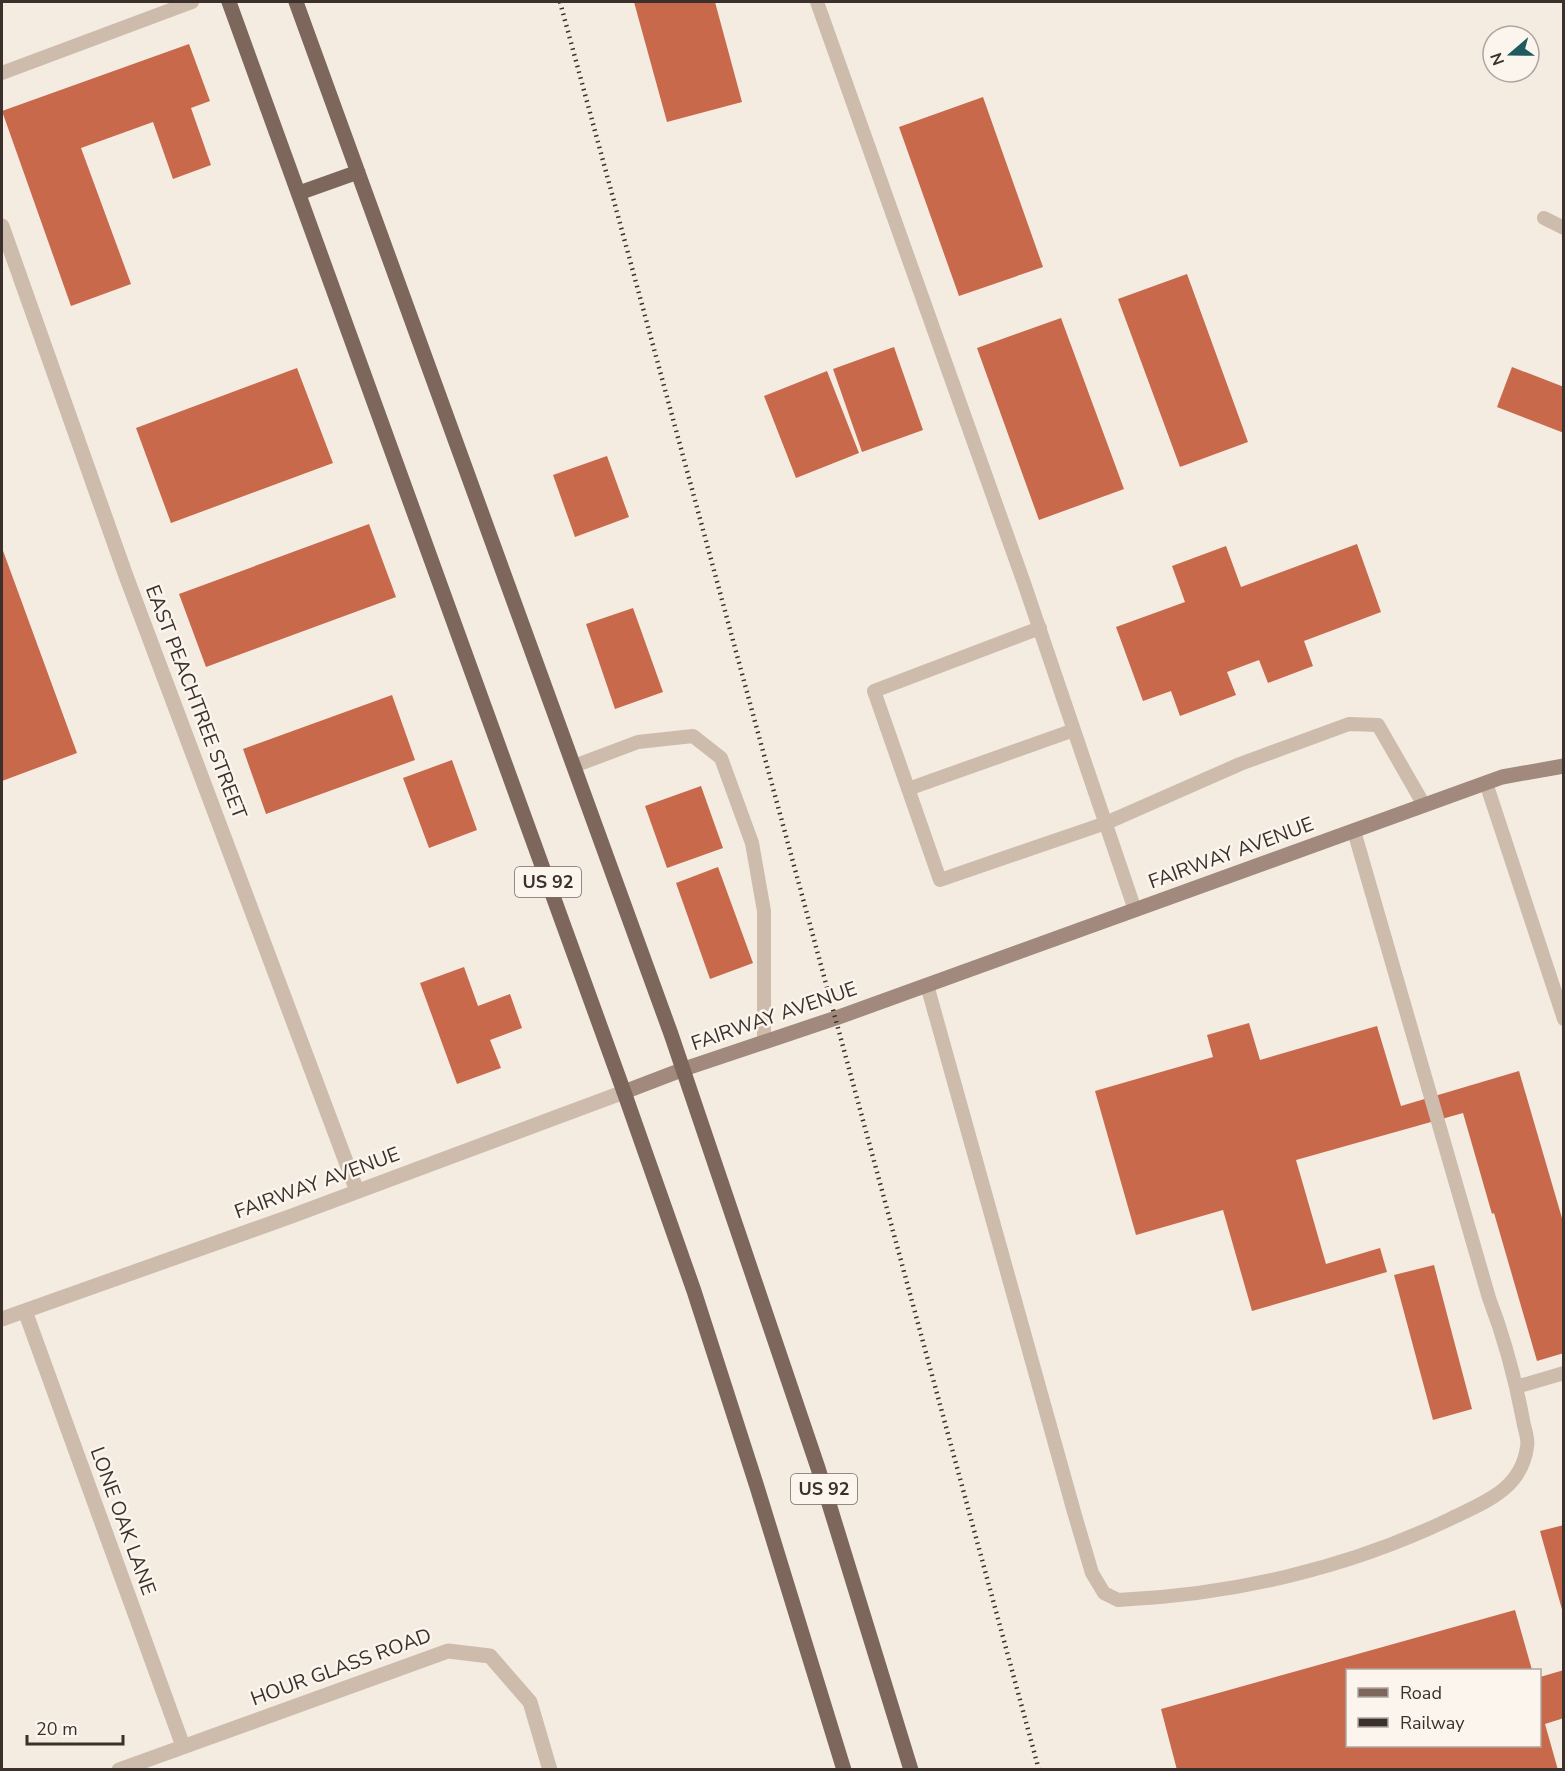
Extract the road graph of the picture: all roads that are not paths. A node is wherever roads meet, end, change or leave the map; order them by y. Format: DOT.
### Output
graph roads {
  1 [pos="192,2"];
  2 [pos="228,2"];
  3 [pos="296,2"];
  4 [pos="817,2"];
  5 [pos="2,73"];
  6 [pos="358,172"];
  7 [pos="299,194"];
  8 [pos="1544,218"];
  9 [pos="2,226"];
  10 [pos="1563,228"];
  11 [pos="1040,628"];
  12 [pos="1074,730"];
  13 [pos="574,766"];
  14 [pos="1563,766"];
  15 [pos="1486,783"];
  16 [pos="908,789"];
  17 [pos="1424,805"];
  18 [pos="1106,823"];
  19 [pos="1354,831"];
  20 [pos="1135,910"];
  21 [pos="927,985"];
  22 [pos="1563,1019"];
  23 [pos="764,1042"];
  24 [pos="684,1069"];
  25 [pos="624,1092"];
  26 [pos="357,1191"];
  27 [pos="25,1311"];
  28 [pos="2,1319"];
  29 [pos="1563,1373"];
  30 [pos="1516,1387"];
  31 [pos="183,1746"];
  32 [pos="118,1770"];
  33 [pos="549,1770"];
  34 [pos="844,1770"];
  35 [pos="910,1770"];
  1 -- 5 [label="lane"];
  2 -- 7 [label="main road, US 92"];
  3 -- 6 [label="main road, US 92"];
  4 -- 11 [label="lane"];
  6 -- 7 [label="main road"];
  6 -- 13 [label="main road, US 92"];
  7 -- 25 [label="main road, US 92"];
  8 -- 10 [label="lane"];
  9 -- 26 [label="street, EAST PEACHTREE STREET"];
  11 -- 12 [label="lane"];
  11 -- 16 [label="lane"];
  12 -- 16 [label="lane"];
  12 -- 18 [label="lane"];
  13 -- 23 [label="lane"];
  13 -- 24 [label="main road, US 92"];
  14 -- 15 [label="street, FAIRWAY AVENUE"];
  15 -- 17 [label="street, FAIRWAY AVENUE"];
  15 -- 22 [label="lane"];
  16 -- 18 [label="lane"];
  17 -- 18 [label="lane"];
  17 -- 19 [label="street, FAIRWAY AVENUE"];
  18 -- 20 [label="lane"];
  19 -- 20 [label="street, FAIRWAY AVENUE"];
  19 -- 30 [label="lane"];
  20 -- 21 [label="street, FAIRWAY AVENUE"];
  21 -- 23 [label="street, FAIRWAY AVENUE"];
  21 -- 30 [label="lane"];
  23 -- 24 [label="street, FAIRWAY AVENUE"];
  24 -- 25 [label="street, FAIRWAY AVENUE"];
  24 -- 35 [label="main road, US 92"];
  25 -- 26 [label="street, FAIRWAY AVENUE"];
  25 -- 34 [label="main road, US 92"];
  26 -- 27 [label="street, FAIRWAY AVENUE"];
  27 -- 28 [label="street, FAIRWAY AVENUE"];
  27 -- 31 [label="street, LONE OAK LANE"];
  29 -- 30 [label="lane"];
  31 -- 32 [label="street, HOUR GLASS ROAD"];
  31 -- 33 [label="street, HOUR GLASS ROAD"];
}
